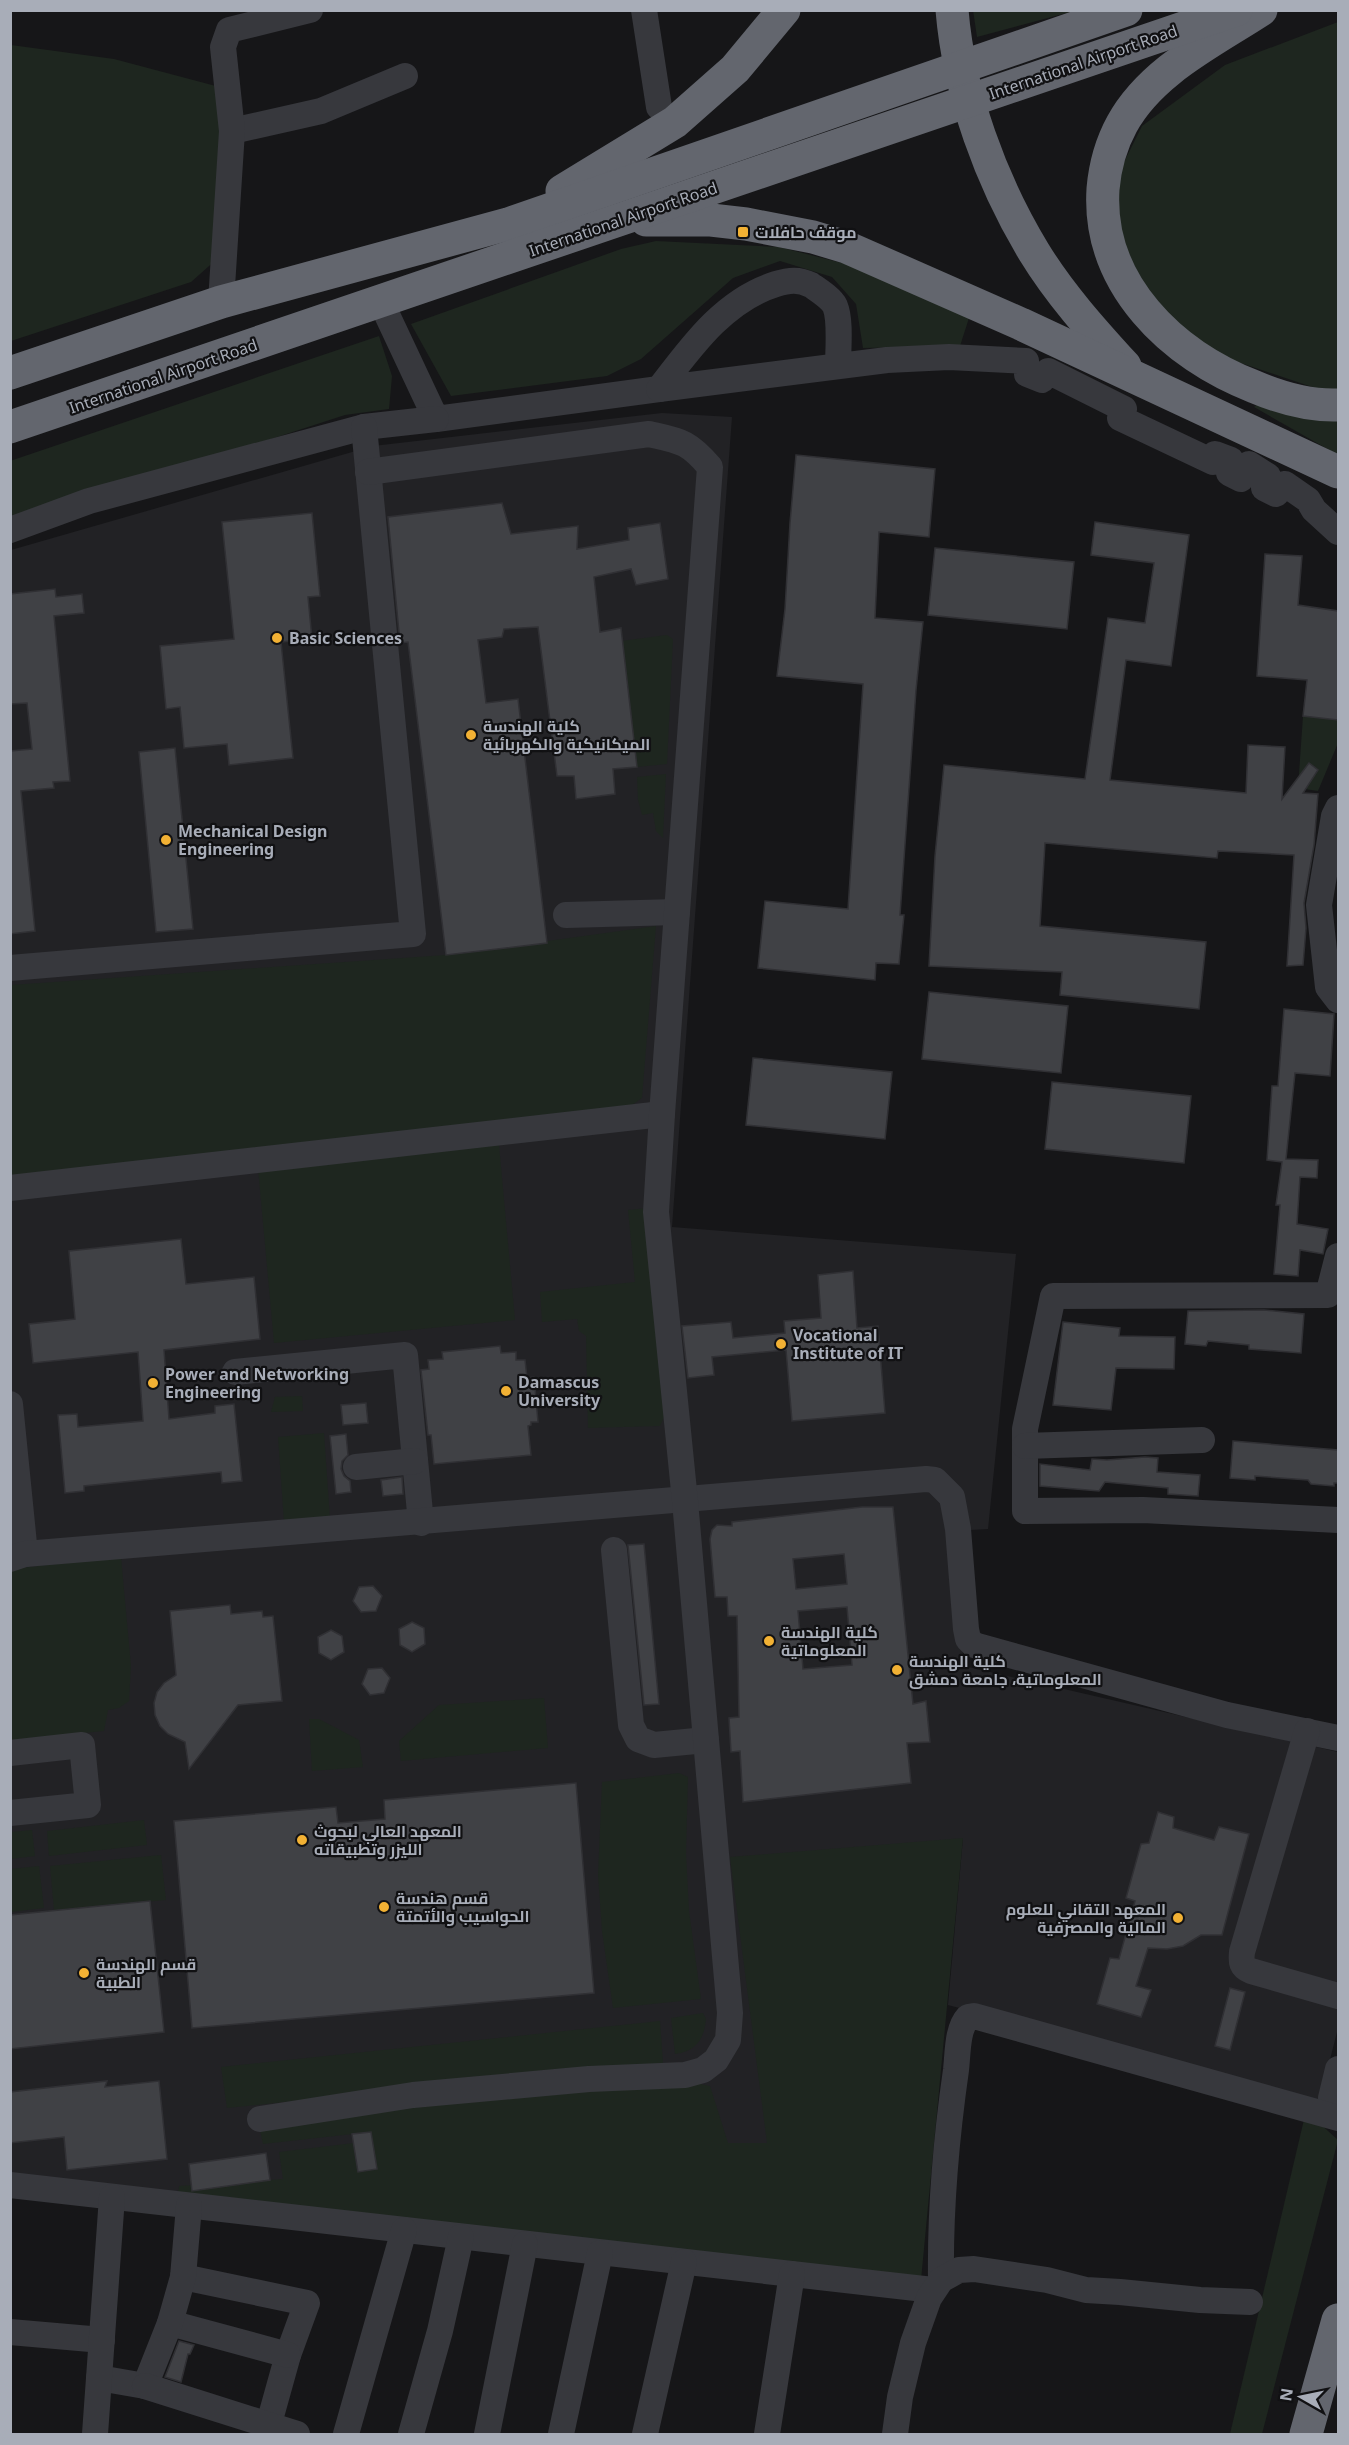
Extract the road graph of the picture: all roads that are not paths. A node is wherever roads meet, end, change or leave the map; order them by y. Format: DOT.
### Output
graph roads {
  1 [pos="310,10"];
  2 [pos="644,10"];
  3 [pos="784,10"];
  4 [pos="1126,10"];
  5 [pos="1236,10"];
  6 [pos="1261,10"];
  7 [pos="952,12"];
  8 [pos="405,76"];
  9 [pos="659,107"];
  10 [pos="232,131"];
  11 [pos="608,223"];
  12 [pos="508,224"];
  13 [pos="221,302"];
  14 [pos="381,302"];
  15 [pos="838,366"];
  16 [pos="10,373"];
  17 [pos="1136,378"];
  18 [pos="659,389"];
  19 [pos="1338,405"];
  20 [pos="436,419"];
  21 [pos="10,427"];
  22 [pos="364,427"];
  23 [pos="368,472"];
  24 [pos="1338,472"];
  25 [pos="10,530"];
  26 [pos="1338,532"];
  27 [pos="1338,808"];
  28 [pos="677,912"];
  29 [pos="567,915"];
  30 [pos="10,968"];
  31 [pos="1338,1000"];
  32 [pos="662,1114"];
  33 [pos="10,1188"];
  34 [pos="1338,1256"];
  35 [pos="236,1372"];
  36 [pos="10,1404"];
  37 [pos="1202,1440"];
  38 [pos="1025,1446"];
  39 [pos="415,1461"];
  40 [pos="356,1467"];
  41 [pos="685,1501"];
  42 [pos="1338,1520"];
  43 [pos="421,1523"];
  44 [pos="614,1550"];
  45 [pos="18,1556"];
  46 [pos="1307,1731"];
  47 [pos="1338,1738"];
  48 [pos="706,1740"];
  49 [pos="10,1753"];
  50 [pos="10,1813"];
  51 [pos="1338,1996"];
  52 [pos="1338,2069"];
  53 [pos="1338,2109"];
  54 [pos="1338,2118"];
  55 [pos="260,2119"];
  56 [pos="10,2186"];
  57 [pos="112,2197"];
  58 [pos="189,2206"];
  59 [pos="404,2230"];
  60 [pos="461,2237"];
  61 [pos="525,2244"];
  62 [pos="600,2253"];
  63 [pos="684,2262"];
  64 [pos="792,2274"];
  65 [pos="183,2277"];
  66 [pos="937,2285"];
  67 [pos="1250,2302"];
  68 [pos="1338,2320"];
  69 [pos="170,2323"];
  70 [pos="10,2332"];
  71 [pos="102,2340"];
  72 [pos="288,2355"];
  73 [pos="99,2378"];
  74 [pos="145,2386"];
  75 [pos="267,2430"];
  76 [pos="95,2434"];
  77 [pos="297,2434"];
  78 [pos="346,2434"];
  79 [pos="411,2434"];
  80 [pos="487,2434"];
  81 [pos="561,2434"];
  82 [pos="645,2434"];
  83 [pos="767,2434"];
  84 [pos="894,2434"];
  85 [pos="1306,2434"];
  1 -- 10 [label="street"];
  2 -- 9 [label="street"];
  3 -- 12 [label="highway"];
  4 -- 12 [label="highway, International Airport Road"];
  5 -- 11 [label="highway, International Airport Road"];
  6 -- 19 [label="highway"];
  7 -- 17 [label="highway"];
  8 -- 10 [label="street"];
  10 -- 13 [label="street"];
  11 -- 14 [label="highway, International Airport Road"];
  11 -- 17 [label="highway"];
  12 -- 13 [label="highway, International Airport Road"];
  13 -- 16 [label="highway, International Airport Road"];
  14 -- 20 [label="street"];
  14 -- 21 [label="highway, International Airport Road"];
  15 -- 18 [label="street"];
  15 -- 18 [label="street"];
  15 -- 26 [label="street"];
  17 -- 24 [label="highway"];
  18 -- 20 [label="street"];
  20 -- 22 [label="street"];
  22 -- 23 [label="street"];
  22 -- 25 [label="street"];
  23 -- 28 [label="street"];
  23 -- 30 [label="street"];
  27 -- 31 [label="street"];
  28 -- 29 [label="street"];
  28 -- 32 [label="street"];
  32 -- 33 [label="street"];
  32 -- 41 [label="street"];
  34 -- 38 [label="street"];
  35 -- 39 [label="street"];
  36 -- 45 [label="street"];
  37 -- 38 [label="street"];
  38 -- 42 [label="street"];
  39 -- 40 [label="street"];
  39 -- 43 [label="street"];
  41 -- 43 [label="street"];
  41 -- 46 [label="street"];
  41 -- 48 [label="street"];
  43 -- 45 [label="street"];
  44 -- 48 [label="street"];
  46 -- 47 [label="street"];
  46 -- 51 [label="street"];
  48 -- 55 [label="street"];
  49 -- 50 [label="street"];
  52 -- 53 [label="street"];
  54 -- 66 [label="street"];
  56 -- 57 [label="street"];
  57 -- 58 [label="street"];
  57 -- 71 [label="street"];
  58 -- 59 [label="street"];
  58 -- 65 [label="street"];
  59 -- 60 [label="street"];
  59 -- 78 [label="street"];
  60 -- 61 [label="street"];
  60 -- 79 [label="street"];
  61 -- 62 [label="street"];
  61 -- 80 [label="street"];
  62 -- 63 [label="street"];
  62 -- 81 [label="street"];
  63 -- 64 [label="street"];
  63 -- 82 [label="street"];
  64 -- 66 [label="street"];
  64 -- 83 [label="street"];
  65 -- 69 [label="street"];
  65 -- 72 [label="street"];
  66 -- 67 [label="street"];
  66 -- 84 [label="street"];
  68 -- 85 [label="highway"];
  69 -- 72 [label="street"];
  69 -- 74 [label="street"];
  70 -- 71 [label="street"];
  71 -- 73 [label="street"];
  72 -- 75 [label="street"];
  73 -- 74 [label="street"];
  73 -- 76 [label="street"];
  74 -- 75 [label="street"];
  75 -- 77 [label="street"];
}
